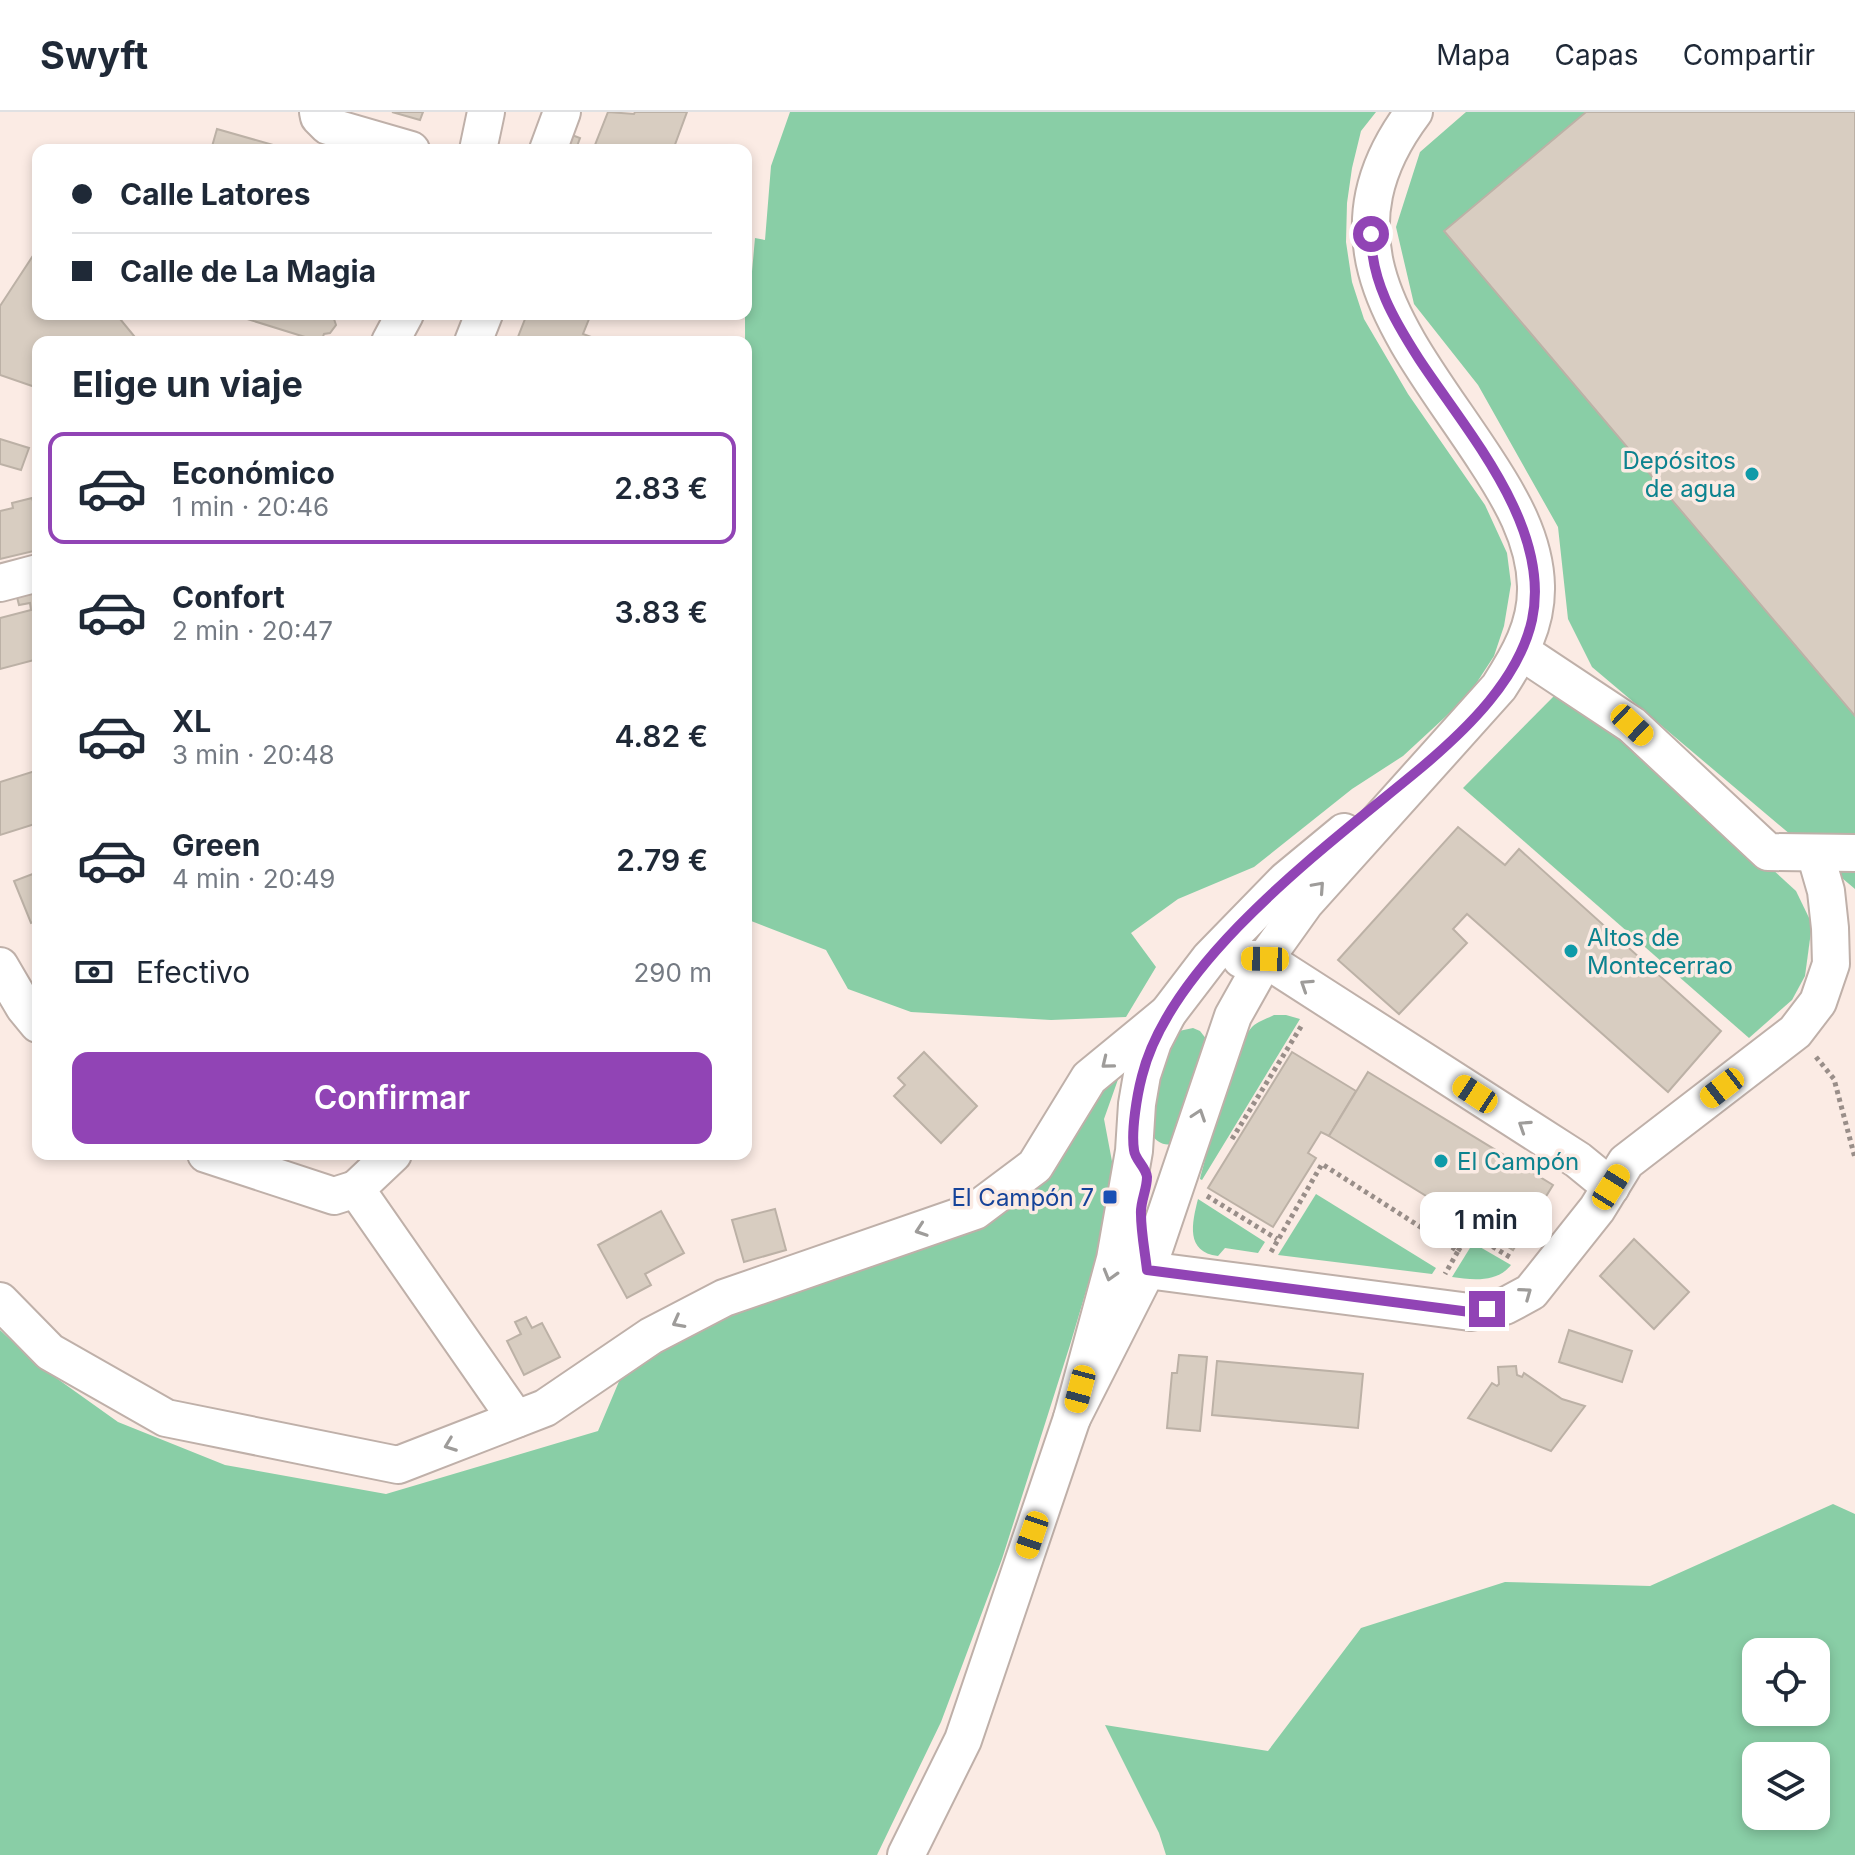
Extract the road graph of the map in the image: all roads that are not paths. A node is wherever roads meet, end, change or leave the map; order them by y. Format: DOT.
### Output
graph roads {
  1 [pos="318,112"];
  2 [pos="486,112"];
  3 [pos="562,112"];
  4 [pos="1414,112"];
  5 [pos="390,144"];
  6 [pos="479,144"];
  7 [pos="550,144"];
  8 [pos="32,575"];
  9 [pos="0,583"];
  10 [pos="1522,652"];
  11 [pos="1446,747"];
  12 [pos="1815,853"];
  13 [pos="1855,853"];
  14 [pos="1210,958"];
  15 [pos="1265,959"];
  16 [pos="0,966"];
  17 [pos="1168,1013"];
  18 [pos="32,1017"];
  19 [pos="1134,1151"];
  20 [pos="224,1160"];
  21 [pos="387,1160"];
  22 [pos="1611,1187"];
  23 [pos="356,1189"];
  24 [pos="1147,1270"];
  25 [pos="0,1301"];
  26 [pos="1072,1418"];
  27 [pos="516,1419"];
  28 [pos="906,1855"];
  1 -- 5 [label="street"];
  2 -- 6 [label="street"];
  3 -- 7 [label="street"];
  4 -- 10 [label="street"];
  8 -- 9 [label="street"];
  10 -- 11 [label="street"];
  10 -- 12 [label="street"];
  11 -- 14 [label="street"];
  15 -- 11 [label="street, one-way"];
  12 -- 13 [label="street"];
  12 -- 22 [label="street"];
  14 -- 15 [label="street"];
  14 -- 17 [label="street"];
  22 -- 15 [label="street, one-way"];
  24 -- 15 [label="street, one-way"];
  16 -- 18 [label="street"];
  17 -- 19 [label="street"];
  17 -- 27 [label="street, one-way"];
  19 -- 24 [label="street"];
  19 -- 26 [label="street, one-way"];
  20 -- 23 [label="street"];
  21 -- 23 [label="street"];
  24 -- 22 [label="street, one-way"];
  23 -- 27 [label="street"];
  24 -- 26 [label="street"];
  27 -- 25 [label="street, one-way"];
  26 -- 28 [label="street"];
}
